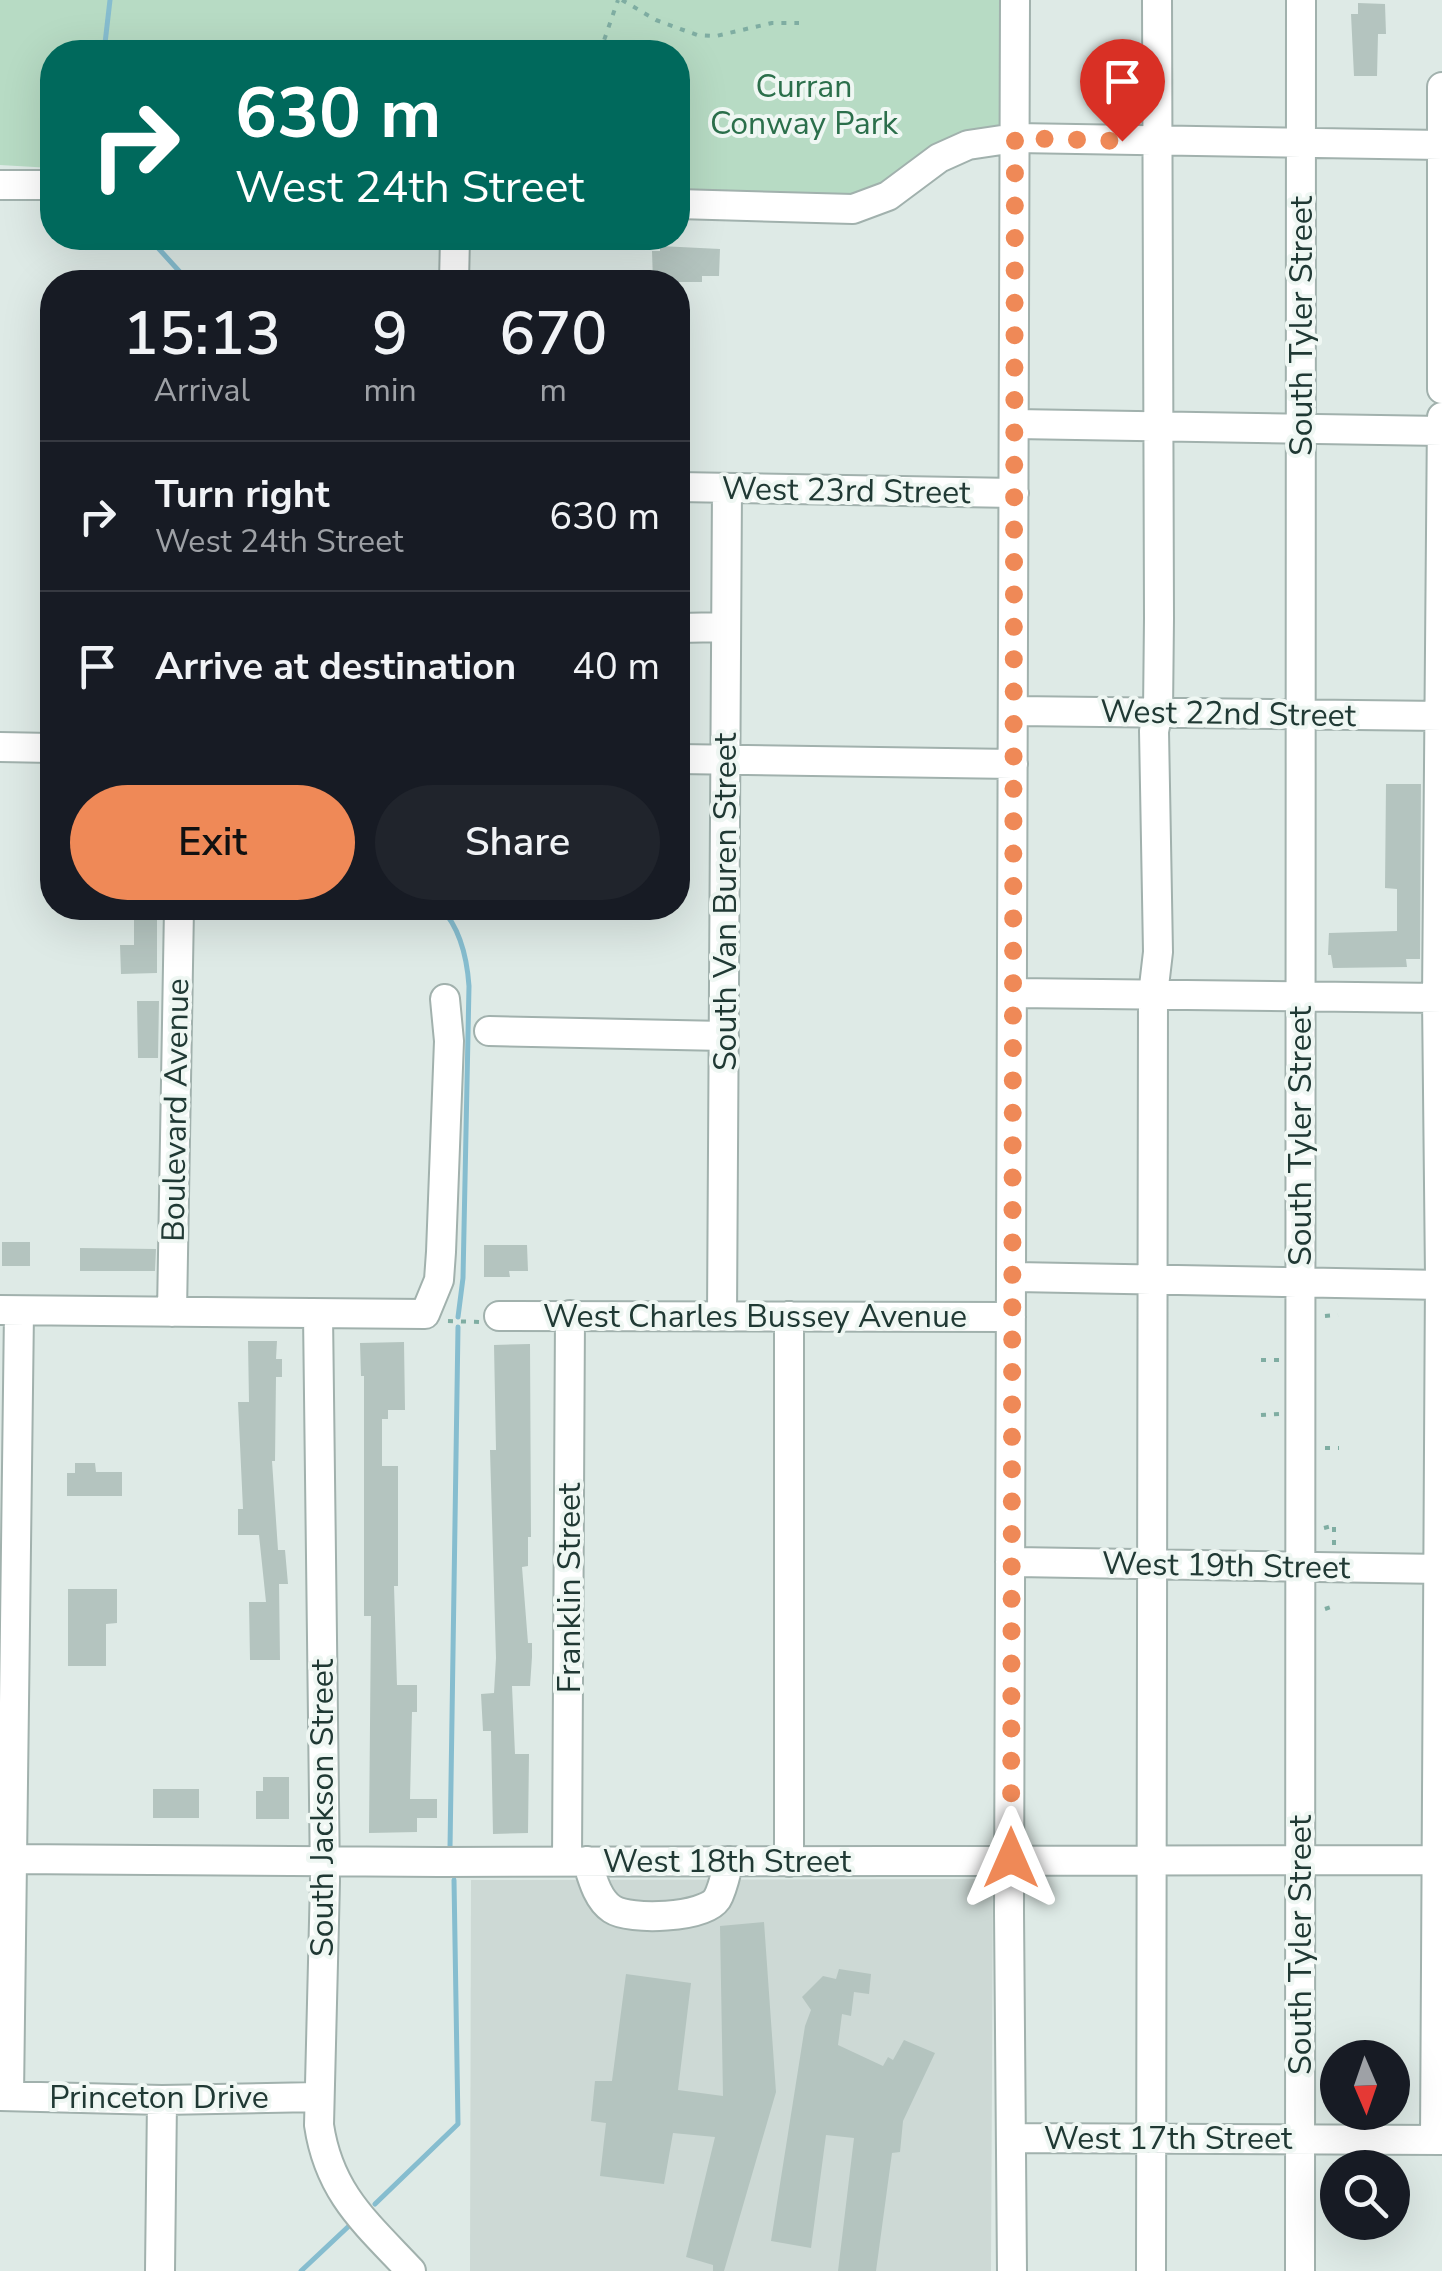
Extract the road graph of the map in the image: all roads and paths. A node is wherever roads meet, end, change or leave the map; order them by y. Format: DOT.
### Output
graph roads {
  1 [pos="620,0"];
  2 [pos="1016,0"];
  3 [pos="1158,0"];
  4 [pos="1301,0"];
  5 [pos="799,24"];
  6 [pos="605,40"];
  7 [pos="1442,88"];
  8 [pos="1015,138"];
  9 [pos="1158,142"];
  10 [pos="1301,144"];
  11 [pos="1442,145"];
  12 [pos="0,185"];
  13 [pos="40,185"];
  14 [pos="690,204"];
  15 [pos="1442,389"];
  16 [pos="1442,417"];
  17 [pos="1014,424"];
  18 [pos="1156,426"];
  19 [pos="1301,428"];
  20 [pos="1442,431"];
  21 [pos="690,487"];
  22 [pos="726,488"];
  23 [pos="1014,494"];
  24 [pos="726,627"];
  25 [pos="690,628"];
  26 [pos="1013,711"];
  27 [pos="1158,712"];
  28 [pos="1300,714"];
  29 [pos="1440,716"];
  30 [pos="0,747"];
  31 [pos="40,748"];
  32 [pos="690,759"];
  33 [pos="725,760"];
  34 [pos="1013,764"];
  35 [pos="179,920"];
  36 [pos="1012,993"];
  37 [pos="1154,995"];
  38 [pos="1300,997"];
  39 [pos="1439,998"];
  40 [pos="444,999"];
  41 [pos="489,1030"];
  42 [pos="724,1036"];
  43 [pos="1011,1278"];
  44 [pos="1154,1280"];
  45 [pos="1300,1282"];
  46 [pos="1440,1285"];
  47 [pos="10,1310"];
  48 [pos="172,1312"];
  49 [pos="318,1314"];
  50 [pos="570,1315"];
  51 [pos="498,1316"];
  52 [pos="722,1316"];
  53 [pos="789,1316"];
  54 [pos="1011,1317"];
  55 [pos="438,1318"];
  56 [pos="468,1321"];
  57 [pos="1334,1525"];
  58 [pos="1334,1545"];
  59 [pos="1010,1562"];
  60 [pos="1154,1564"];
  61 [pos="1300,1566"];
  62 [pos="1440,1568"];
  63 [pos="1011,1858"];
  64 [pos="1153,1858"];
  65 [pos="1300,1858"];
  66 [pos="12,1859"];
  67 [pos="1440,1860"];
  68 [pos="324,1861"];
  69 [pos="577,1861"];
  70 [pos="729,1862"];
  71 [pos="790,1862"];
  72 [pos="4,2096"];
  73 [pos="318,2097"];
  74 [pos="162,2100"];
  75 [pos="1153,2137"];
  76 [pos="1014,2138"];
  77 [pos="1300,2138"];
  78 [pos="1439,2140"];
  79 [pos="160,2271"];
  80 [pos="411,2271"];
  81 [pos="1012,2271"];
  82 [pos="1151,2271"];
  83 [pos="1300,2271"];
  1 -- 5 [label="path"];
  1 -- 6 [label="path"];
  2 -- 8 [label="street"];
  3 -- 9 [label="street"];
  4 -- 10 [label="street, South Tyler Street"];
  7 -- 11 [label="street"];
  8 -- 9 [label="street"];
  8 -- 14 [label="street"];
  8 -- 17 [label="street"];
  9 -- 10 [label="street"];
  9 -- 18 [label="street"];
  10 -- 11 [label="street"];
  10 -- 19 [label="street, South Tyler Street"];
  11 -- 15 [label="street"];
  12 -- 13 [label="street"];
  16 -- 20 [label="street"];
  17 -- 18 [label="street"];
  17 -- 23 [label="street"];
  18 -- 19 [label="street"];
  18 -- 27 [label="street"];
  19 -- 20 [label="street"];
  19 -- 28 [label="street, South Tyler Street"];
  20 -- 29 [label="street"];
  21 -- 22 [label="street, West 23rd Street"];
  22 -- 23 [label="street, West 23rd Street"];
  22 -- 24 [label="street, South Van Buren Street"];
  23 -- 26 [label="street"];
  24 -- 25 [label="street"];
  24 -- 33 [label="street, South Van Buren Street"];
  26 -- 27 [label="street, West 22nd Street"];
  26 -- 34 [label="street"];
  27 -- 28 [label="street, West 22nd Street"];
  27 -- 37 [label="street"];
  28 -- 29 [label="street, West 22nd Street"];
  28 -- 38 [label="street, South Tyler Street"];
  29 -- 39 [label="street"];
  30 -- 31 [label="street"];
  32 -- 33 [label="street"];
  33 -- 34 [label="street"];
  33 -- 42 [label="street, South Van Buren Street"];
  34 -- 36 [label="street"];
  35 -- 48 [label="street, Boulevard Avenue"];
  36 -- 37 [label="street"];
  36 -- 43 [label="street"];
  37 -- 38 [label="street"];
  37 -- 44 [label="street"];
  38 -- 39 [label="street"];
  38 -- 45 [label="street, South Tyler Street"];
  39 -- 46 [label="street"];
  40 -- 55 [label="street"];
  41 -- 42 [label="street"];
  42 -- 52 [label="street, South Van Buren Street"];
  43 -- 44 [label="street, West Charles Bussey Avenue"];
  43 -- 54 [label="street"];
  44 -- 45 [label="street, West Charles Bussey Avenue"];
  44 -- 60 [label="street"];
  45 -- 46 [label="street, West Charles Bussey Avenue"];
  45 -- 61 [label="street, South Tyler Street"];
  46 -- 62 [label="street"];
  47 -- 48 [label="street"];
  47 -- 66 [label="street"];
  48 -- 49 [label="street"];
  49 -- 55 [label="street"];
  49 -- 68 [label="street, South Jackson Street"];
  50 -- 51 [label="street, West Charles Bussey Avenue"];
  50 -- 52 [label="street, West Charles Bussey Avenue"];
  50 -- 69 [label="street, Franklin Street"];
  52 -- 53 [label="street, West Charles Bussey Avenue"];
  53 -- 54 [label="street, West Charles Bussey Avenue"];
  53 -- 71 [label="street"];
  54 -- 59 [label="street"];
  55 -- 56 [label="path"];
  57 -- 58 [label="path"];
  59 -- 60 [label="street, West 19th Street"];
  59 -- 63 [label="street"];
  60 -- 61 [label="street, West 19th Street"];
  60 -- 64 [label="street"];
  61 -- 62 [label="street, West 19th Street"];
  61 -- 65 [label="street, South Tyler Street"];
  62 -- 67 [label="street"];
  63 -- 64 [label="street, West 18th Street"];
  63 -- 71 [label="street, West 18th Street"];
  63 -- 76 [label="street"];
  64 -- 65 [label="street, West 18th Street"];
  64 -- 75 [label="street"];
  65 -- 67 [label="street, West 18th Street"];
  65 -- 77 [label="street, South Tyler Street"];
  66 -- 68 [label="street, West 18th Street"];
  66 -- 72 [label="street"];
  67 -- 78 [label="street"];
  68 -- 69 [label="street, West 18th Street"];
  68 -- 73 [label="street, South Jackson Street"];
  69 -- 70 [label="street, West 18th Street"];
  69 -- 70 [label="street"];
  70 -- 71 [label="street, West 18th Street"];
  72 -- 74 [label="street, Princeton Drive"];
  73 -- 74 [label="street, Princeton Drive"];
  73 -- 80 [label="street, South Jackson Street"];
  74 -- 79 [label="street"];
  75 -- 76 [label="street, West 17th Street"];
  75 -- 77 [label="street, West 17th Street"];
  75 -- 82 [label="street"];
  76 -- 81 [label="street"];
  77 -- 78 [label="street, West 17th Street"];
  77 -- 83 [label="street, South Tyler Street"];
}
